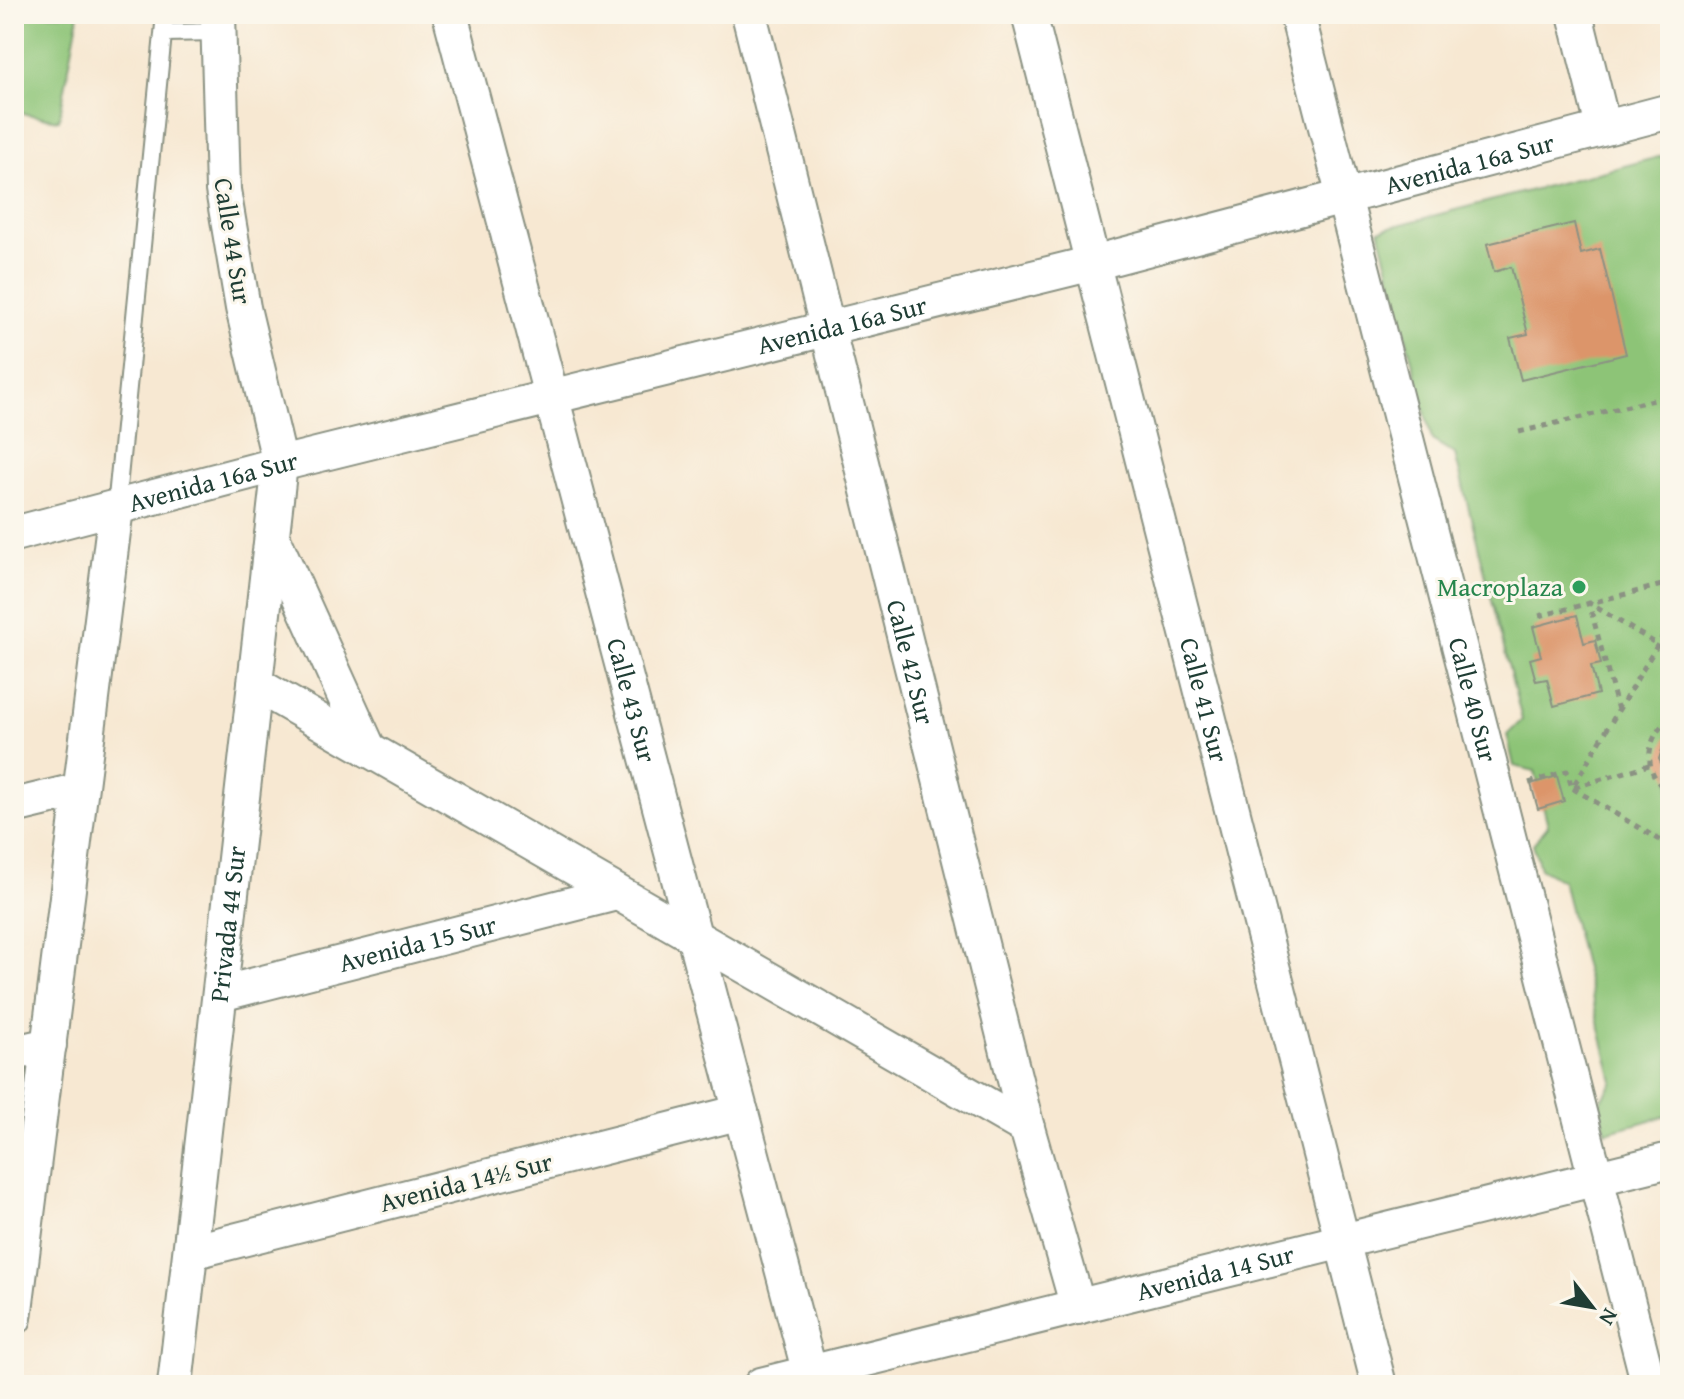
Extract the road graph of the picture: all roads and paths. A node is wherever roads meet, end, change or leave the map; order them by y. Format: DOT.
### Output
graph roads {
  1 [pos="165,14"];
  2 [pos="450,14"];
  3 [pos="749,14"];
  4 [pos="1029,14"];
  5 [pos="1297,14"];
  6 [pos="1575,14"];
  7 [pos="218,23"];
  8 [pos="164,33"];
  9 [pos="1670,111"];
  10 [pos="1603,127"];
  11 [pos="1343,197"];
  12 [pos="1093,263"];
  13 [pos="827,328"];
  14 [pos="1670,396"];
  15 [pos="552,399"];
  16 [pos="1519,432"];
  17 [pos="280,464"];
  18 [pos="116,508"];
  19 [pos="14,534"];
  20 [pos="272,536"];
  21 [pos="1670,583"];
  22 [pos="1589,603"];
  23 [pos="1539,616"];
  24 [pos="1670,624"];
  25 [pos="1658,645"];
  26 [pos="1670,652"];
  27 [pos="255,684"];
  28 [pos="1618,710"];
  29 [pos="1670,718"];
  30 [pos="369,750"];
  31 [pos="1649,765"];
  32 [pos="1572,788"];
  33 [pos="80,790"];
  34 [pos="1498,792"];
  35 [pos="1670,793"];
  36 [pos="14,806"];
  37 [pos="1670,846"];
  38 [pos="616,893"];
  39 [pos="695,938"];
  40 [pos="220,994"];
  41 [pos="49,1045"];
  42 [pos="14,1053"];
  43 [pos="741,1112"];
  44 [pos="1027,1128"];
  45 [pos="1670,1160"];
  46 [pos="1598,1178"];
  47 [pos="1342,1241"];
  48 [pos="191,1252"];
  49 [pos="1078,1307"];
  50 [pos="14,1316"];
  51 [pos="811,1379"];
  52 [pos="175,1385"];
  53 [pos="761,1385"];
  54 [pos="1379,1385"];
  55 [pos="1649,1385"];
  1 -- 8 [label="lane"];
  2 -- 15 [label="street, Calle 43 Sur"];
  3 -- 13 [label="street, Calle 42 Sur"];
  4 -- 12 [label="street, Calle 41 Sur"];
  5 -- 11 [label="street, Calle 40 Sur"];
  6 -- 10 [label="street"];
  7 -- 8 [label="lane"];
  7 -- 17 [label="street, Calle 44 Sur"];
  8 -- 18 [label="lane"];
  9 -- 10 [label="street, Avenida 16a Sur"];
  10 -- 11 [label="street, Avenida 16a Sur"];
  11 -- 12 [label="street, Avenida 16a Sur"];
  11 -- 34 [label="street, Calle 40 Sur"];
  12 -- 13 [label="street, Avenida 16a Sur"];
  12 -- 47 [label="street, Calle 41 Sur"];
  13 -- 15 [label="street, Avenida 16a Sur"];
  13 -- 44 [label="street, Calle 42 Sur"];
  14 -- 16 [label="path"];
  15 -- 17 [label="street, Avenida 16a Sur"];
  15 -- 39 [label="street, Calle 43 Sur"];
  17 -- 18 [label="street, Avenida 16a Sur"];
  17 -- 20 [label="street, Privada 44 Sur"];
  18 -- 19 [label="street, Avenida 16a Sur"];
  18 -- 33 [label="street"];
  20 -- 27 [label="street, Privada 44 Sur"];
  20 -- 30 [label="street"];
  21 -- 22 [label="path"];
  22 -- 23 [label="path"];
  22 -- 25 [label="path"];
  22 -- 28 [label="path"];
  24 -- 25 [label="path"];
  25 -- 26 [label="path"];
  25 -- 28 [label="path"];
  27 -- 30 [label="street"];
  27 -- 40 [label="street, Privada 44 Sur"];
  28 -- 32 [label="path"];
  29 -- 31 [label="path"];
  30 -- 38 [label="street"];
  31 -- 32 [label="path"];
  31 -- 35 [label="path"];
  32 -- 34 [label="path"];
  32 -- 37 [label="path"];
  33 -- 36 [label="street"];
  33 -- 41 [label="street"];
  34 -- 46 [label="street, Calle 40 Sur"];
  38 -- 39 [label="street"];
  38 -- 40 [label="street, Avenida 15 Sur"];
  39 -- 43 [label="street, Calle 43 Sur"];
  39 -- 44 [label="street"];
  40 -- 48 [label="street, Privada 44 Sur"];
  41 -- 42 [label="street"];
  41 -- 50 [label="street"];
  43 -- 48 [label="street, Avenida 14½ Sur"];
  43 -- 51 [label="street, Calle 43 Sur"];
  44 -- 49 [label="street, Calle 42 Sur"];
  45 -- 46 [label="street, Avenida 14 Sur"];
  46 -- 47 [label="street, Avenida 14 Sur"];
  46 -- 55 [label="street, Calle 40 Sur"];
  47 -- 49 [label="street, Avenida 14 Sur"];
  47 -- 54 [label="street, Calle 41 Sur"];
  48 -- 52 [label="street, Privada 44 Sur"];
  49 -- 51 [label="street, Avenida 14 Sur"];
  51 -- 53 [label="street, Avenida 14 Sur"];
}
